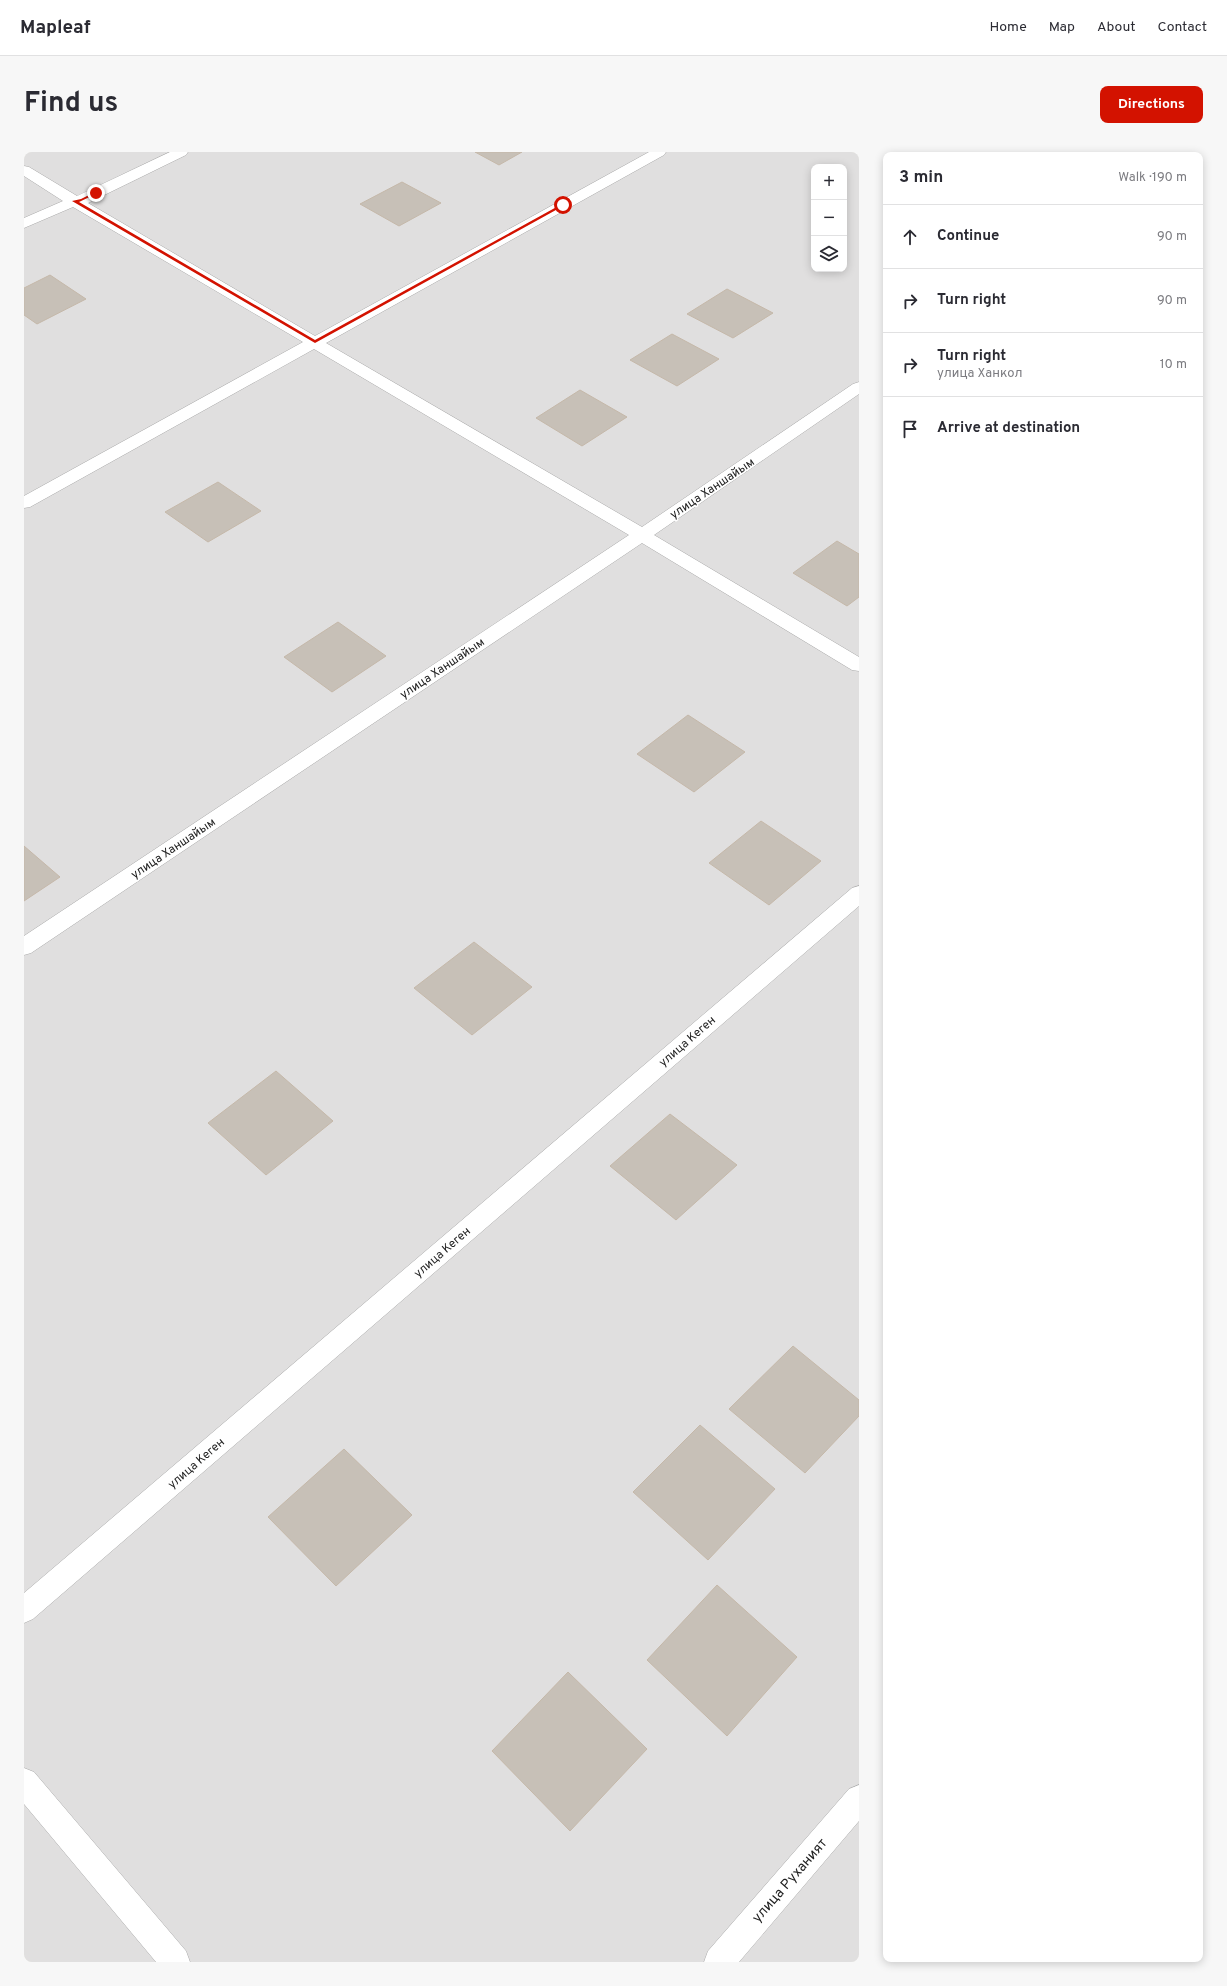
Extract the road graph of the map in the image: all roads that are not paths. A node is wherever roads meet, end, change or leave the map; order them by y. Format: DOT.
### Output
graph roads {
  1 [pos="181,152"];
  2 [pos="659,152"];
  3 [pos="24,170"];
  4 [pos="74,201"];
  5 [pos="24,224"];
  6 [pos="315,342"];
  7 [pos="859,387"];
  8 [pos="24,503"];
  9 [pos="642,535"];
  10 [pos="859,665"];
  11 [pos="859,894"];
  12 [pos="24,947"];
  13 [pos="24,1610"];
  14 [pos="24,1782"];
  15 [pos="859,1799"];
  16 [pos="175,1962"];
  17 [pos="719,1962"];
  1 -- 4 [label="street"];
  2 -- 6 [label="street"];
  3 -- 4 [label="street"];
  4 -- 5 [label="street"];
  4 -- 6 [label="street"];
  6 -- 8 [label="street"];
  6 -- 9 [label="street"];
  7 -- 9 [label="street, улица Ханшайым"];
  9 -- 10 [label="street"];
  9 -- 12 [label="street, улица Ханшайым"];
  11 -- 13 [label="street, улица Кеген"];
  14 -- 16 [label="street"];
  15 -- 17 [label="street, улица Руханият"];
}
